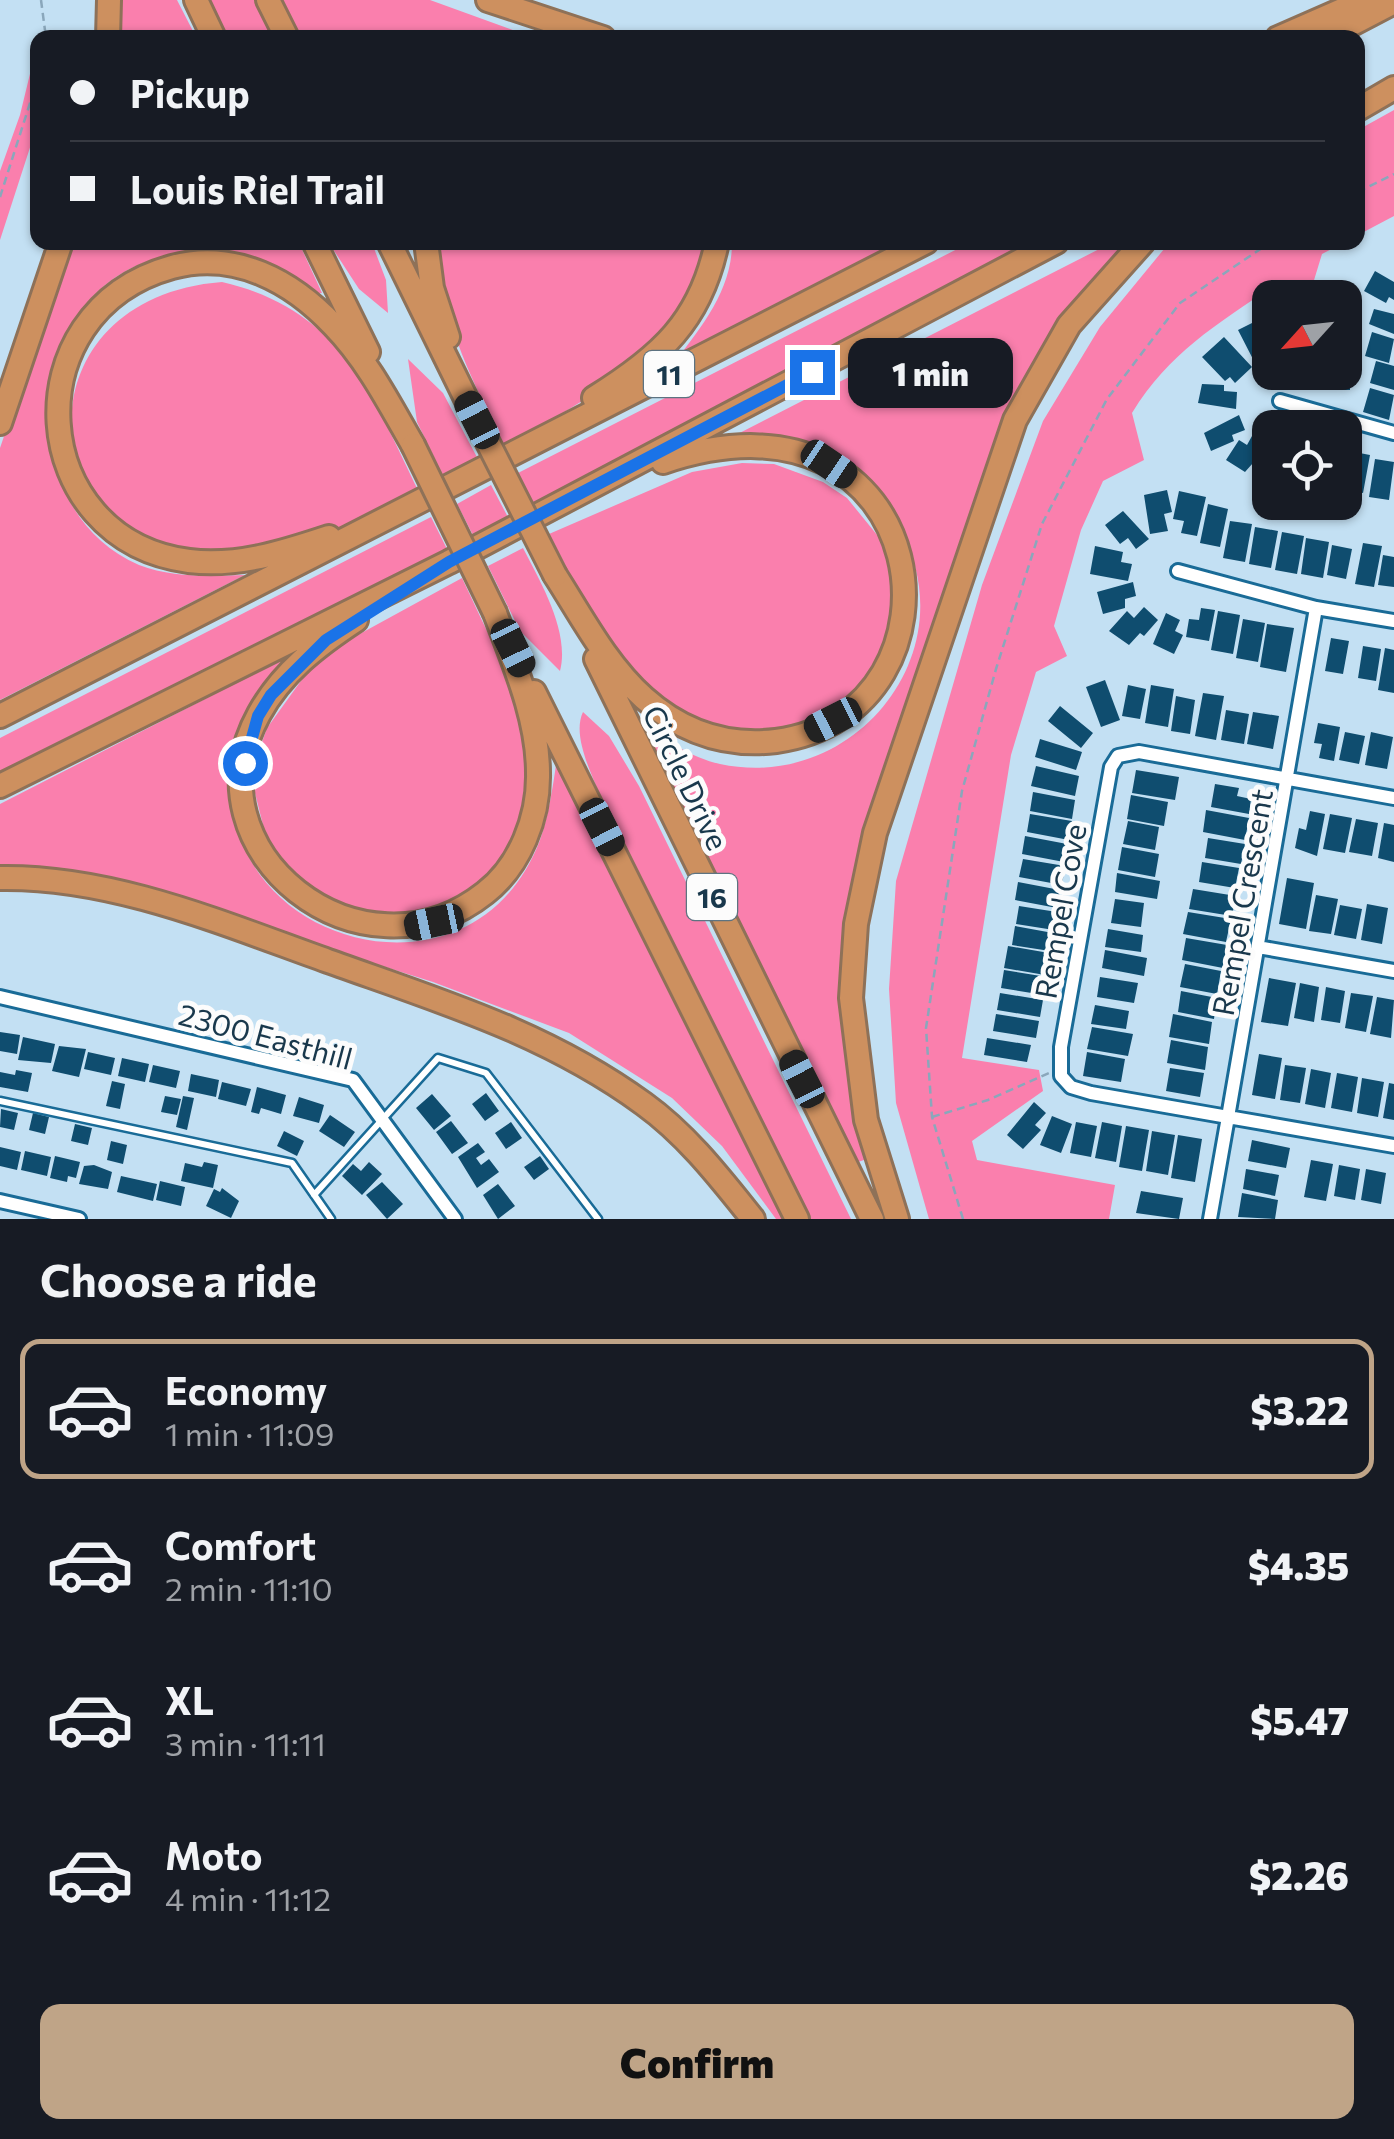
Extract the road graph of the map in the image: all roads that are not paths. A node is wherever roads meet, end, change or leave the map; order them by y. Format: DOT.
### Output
graph roads {
  1 [pos="109,0"];
  2 [pos="196,0"];
  3 [pos="268,0"];
  4 [pos="488,0"];
  5 [pos="1365,0"];
  6 [pos="1394,2"];
  7 [pos="108,30"];
  8 [pos="210,30"];
  9 [pos="283,30"];
  10 [pos="579,30"];
  11 [pos="1296,30"];
  12 [pos="1340,30"];
  13 [pos="1394,79"];
  14 [pos="1394,88"];
  15 [pos="1365,92"];
  16 [pos="1365,105"];
  17 [pos="58,250"];
  18 [pos="318,250"];
  19 [pos="393,250"];
  20 [pos="427,250"];
  21 [pos="715,250"];
  22 [pos="910,250"];
  23 [pos="1041,250"];
  24 [pos="1135,250"];
  25 [pos="1280,401"];
  26 [pos="477,420"];
  27 [pos="0,423"];
  28 [pos="1394,433"];
  29 [pos="414,446"];
  30 [pos="470,476"];
  31 [pos="603,483"];
  32 [pos="412,507"];
  33 [pos="449,562"];
  34 [pos="1178,571"];
  35 [pos="555,574"];
  36 [pos="1316,608"];
  37 [pos="495,613"];
  38 [pos="1394,621"];
  39 [pos="0,716"];
  40 [pos="1289,779"];
  41 [pos="0,786"];
  42 [pos="1394,798"];
  43 [pos="0,878"];
  44 [pos="1258,947"];
  45 [pos="1394,972"];
  46 [pos="0,997"];
  47 [pos="0,1101"];
  48 [pos="1228,1116"];
  49 [pos="383,1118"];
  50 [pos="1394,1146"];
  51 [pos="314,1195"];
  52 [pos="0,1201"];
  53 [pos="79,1219"];
  54 [pos="331,1219"];
  55 [pos="455,1219"];
  56 [pos="598,1219"];
  57 [pos="753,1219"];
  58 [pos="797,1219"];
  59 [pos="872,1219"];
  60 [pos="896,1219"];
  61 [pos="1210,1219"];
  1 -- 7 [label="highway"];
  2 -- 8 [label="highway"];
  3 -- 9 [label="highway"];
  4 -- 10 [label="highway"];
  5 -- 11 [label="highway"];
  6 -- 12 [label="highway"];
  13 -- 15 [label="highway"];
  14 -- 16 [label="highway"];
  17 -- 27 [label="highway"];
  18 -- 29 [label="highway, 16"];
  19 -- 26 [label="highway, 16"];
  20 -- 26 [label="highway"];
  21 -- 30 [label="highway"];
  22 -- 30 [label="highway, 11"];
  23 -- 31 [label="highway, 11"];
  24 -- 60 [label="highway"];
  25 -- 28 [label="street"];
  26 -- 35 [label="highway, Circle Drive / 16, bridge"];
  29 -- 32 [label="highway"];
  29 -- 37 [label="highway, 16, bridge"];
  30 -- 32 [label="highway, 11"];
  31 -- 33 [label="highway"];
  31 -- 35 [label="highway"];
  32 -- 39 [label="highway"];
  33 -- 37 [label="highway"];
  33 -- 41 [label="highway"];
  34 -- 36 [label="street"];
  35 -- 59 [label="highway, Circle Drive / 16"];
  36 -- 38 [label="street"];
  36 -- 40 [label="street, Rempel Crescent"];
  37 -- 58 [label="highway, 16"];
  40 -- 42 [label="street"];
  40 -- 44 [label="street, Rempel Crescent"];
  40 -- 48 [label="street, Rempel Cove"];
  43 -- 57 [label="highway"];
  44 -- 45 [label="street"];
  44 -- 48 [label="street, Rempel Crescent"];
  46 -- 49 [label="street, 2300 Easthill"];
  47 -- 51 [label="lane"];
  48 -- 50 [label="street"];
  48 -- 61 [label="street, Rempel Crescent"];
  49 -- 51 [label="lane"];
  49 -- 55 [label="street, 2300 Easthill"];
  49 -- 56 [label="lane"];
  51 -- 54 [label="lane"];
  52 -- 53 [label="street"];
}
